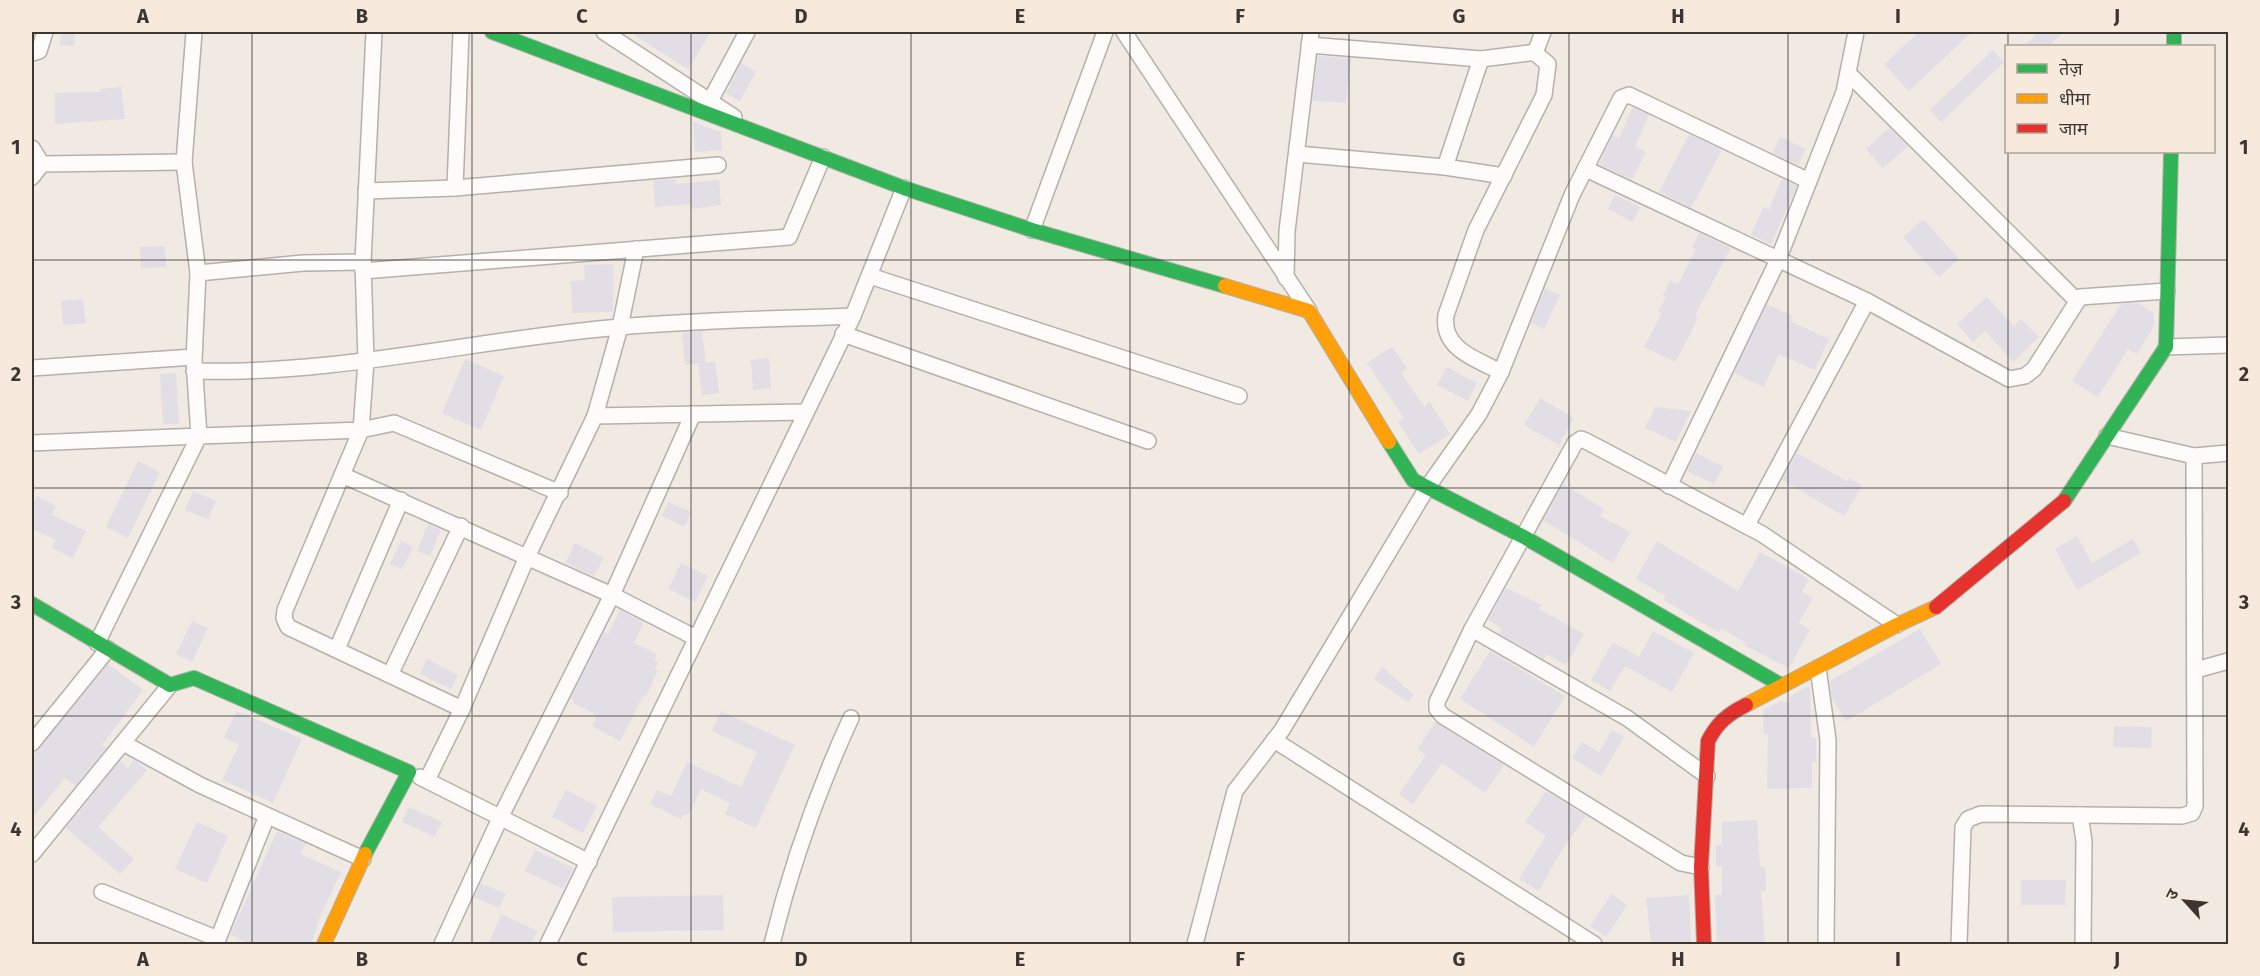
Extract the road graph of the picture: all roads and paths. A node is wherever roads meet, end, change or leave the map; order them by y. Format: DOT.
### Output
graph roads {
  1 [pos="45,32"];
  2 [pos="194,32"];
  3 [pos="374,32"];
  4 [pos="461,32"];
  5 [pos="492,32"];
  6 [pos="604,32"];
  7 [pos="747,32"];
  8 [pos="1105,32"];
  9 [pos="1124,32"];
  10 [pos="1543,32"];
  11 [pos="1856,32"];
  12 [pos="1310,38"];
  13 [pos="32,53"];
  14 [pos="1535,53"];
  15 [pos="1481,59"];
  16 [pos="1849,74"];
  17 [pos="710,101"];
  18 [pos="757,132"];
  19 [pos="32,148"];
  20 [pos="1297,153"];
  21 [pos="2171,153"];
  22 [pos="823,157"];
  23 [pos="184,162"];
  24 [pos="42,164"];
  25 [pos="718,165"];
  26 [pos="1445,166"];
  27 [pos="1586,169"];
  28 [pos="1504,176"];
  29 [pos="32,177"];
  30 [pos="1809,181"];
  31 [pos="455,188"];
  32 [pos="904,188"];
  33 [pos="366,191"];
  34 [pos="1032,230"];
  35 [pos="636,249"];
  36 [pos="1778,260"];
  37 [pos="363,266"];
  38 [pos="198,273"];
  39 [pos="870,276"];
  40 [pos="1286,278"];
  41 [pos="2167,291"];
  42 [pos="2076,300"];
  43 [pos="1867,301"];
  44 [pos="1309,311"];
  45 [pos="853,316"];
  46 [pos="620,327"];
  47 [pos="843,334"];
  48 [pos="2229,345"];
  49 [pos="2166,347"];
  50 [pos="366,362"];
  51 [pos="194,364"];
  52 [pos="32,368"];
  53 [pos="1501,372"];
  54 [pos="1239,396"];
  55 [pos="806,412"];
  56 [pos="693,414"];
  57 [pos="595,416"];
  58 [pos="361,430"];
  59 [pos="199,436"];
  60 [pos="2107,436"];
  61 [pos="1148,441"];
  62 [pos="32,443"];
  63 [pos="2229,453"];
  64 [pos="2194,456"];
  65 [pos="342,475"];
  66 [pos="1669,486"];
  67 [pos="1427,488"];
  68 [pos="560,493"];
  69 [pos="401,500"];
  70 [pos="1747,525"];
  71 [pos="461,526"];
  72 [pos="1524,537"];
  73 [pos="527,557"];
  74 [pos="612,595"];
  75 [pos="32,604"];
  76 [pos="1898,625"];
  77 [pos="1472,629"];
  78 [pos="696,638"];
  79 [pos="103,646"];
  80 [pos="337,649"];
  81 [pos="2229,661"];
  82 [pos="1818,668"];
  83 [pos="2196,669"];
  84 [pos="390,675"];
  85 [pos="170,685"];
  86 [pos="1781,685"];
  87 [pos="462,709"];
  88 [pos="850,718"];
  89 [pos="1274,740"];
  90 [pos="32,743"];
  91 [pos="123,743"];
  92 [pos="409,772"];
  93 [pos="1707,776"];
  94 [pos="427,780"];
  95 [pos="2080,815"];
  96 [pos="267,816"];
  97 [pos="501,816"];
  98 [pos="32,854"];
  99 [pos="363,859"];
  100 [pos="589,862"];
  101 [pos="1701,867"];
  102 [pos="102,892"];
  103 [pos="217,942"];
  104 [pos="324,945"];
  105 [pos="441,945"];
  106 [pos="548,945"];
  107 [pos="772,945"];
  108 [pos="1195,945"];
  109 [pos="1594,945"];
  110 [pos="1704,945"];
  111 [pos="1826,945"];
  112 [pos="1959,945"];
  113 [pos="2083,945"];
  1 -- 13 [label="street"];
  2 -- 23 [label="street"];
  3 -- 33 [label="street"];
  4 -- 31 [label="street"];
  5 -- 18 [label="street"];
  6 -- 17 [label="street"];
  7 -- 17 [label="street"];
  8 -- 34 [label="street"];
  9 -- 40 [label="street"];
  10 -- 14 [label="street"];
  11 -- 16 [label="street"];
  12 -- 15 [label="street"];
  12 -- 20 [label="street"];
  14 -- 15 [label="street"];
  14 -- 28 [label="street"];
  15 -- 26 [label="street"];
  16 -- 30 [label="street"];
  16 -- 42 [label="street"];
  17 -- 18 [label="street"];
  18 -- 22 [label="street"];
  19 -- 24 [label="street"];
  20 -- 26 [label="street"];
  20 -- 40 [label="street"];
  21 -- 41 [label="street"];
  22 -- 32 [label="street"];
  22 -- 35 [label="street"];
  23 -- 24 [label="street"];
  23 -- 38 [label="street"];
  24 -- 29 [label="street"];
  25 -- 31 [label="street"];
  26 -- 28 [label="street"];
  27 -- 30 [label="street"];
  27 -- 36 [label="street"];
  27 -- 53 [label="street"];
  28 -- 53 [label="street"];
  30 -- 36 [label="street"];
  31 -- 33 [label="street"];
  32 -- 34 [label="street"];
  32 -- 39 [label="street"];
  33 -- 37 [label="street"];
  34 -- 44 [label="street"];
  35 -- 37 [label="street"];
  35 -- 46 [label="street"];
  36 -- 43 [label="street"];
  36 -- 66 [label="street"];
  37 -- 38 [label="street"];
  37 -- 50 [label="street"];
  38 -- 51 [label="street"];
  39 -- 45 [label="street"];
  39 -- 54 [label="street"];
  40 -- 44 [label="street"];
  41 -- 42 [label="street"];
  41 -- 49 [label="street"];
  42 -- 43 [label="street"];
  43 -- 70 [label="street"];
  44 -- 67 [label="street"];
  45 -- 46 [label="street"];
  45 -- 47 [label="street"];
  46 -- 50 [label="street"];
  46 -- 57 [label="street"];
  47 -- 55 [label="street"];
  47 -- 61 [label="street"];
  48 -- 49 [label="street"];
  49 -- 60 [label="street"];
  50 -- 51 [label="street"];
  50 -- 58 [label="street"];
  51 -- 52 [label="street"];
  51 -- 59 [label="street"];
  53 -- 67 [label="street"];
  55 -- 56 [label="street"];
  55 -- 78 [label="street"];
  56 -- 57 [label="street"];
  56 -- 74 [label="street"];
  57 -- 68 [label="street"];
  58 -- 59 [label="street"];
  58 -- 65 [label="street"];
  58 -- 68 [label="street"];
  59 -- 62 [label="street"];
  59 -- 79 [label="street"];
  60 -- 64 [label="street"];
  60 -- 76 [label="street"];
  63 -- 64 [label="street"];
  64 -- 83 [label="street"];
  65 -- 69 [label="street"];
  65 -- 80 [label="street"];
  66 -- 70 [label="street"];
  66 -- 72 [label="street"];
  67 -- 72 [label="street"];
  67 -- 89 [label="street"];
  68 -- 73 [label="street"];
  69 -- 71 [label="street"];
  69 -- 80 [label="street"];
  70 -- 76 [label="street"];
  71 -- 73 [label="street"];
  71 -- 84 [label="street"];
  72 -- 77 [label="street"];
  72 -- 86 [label="street"];
  73 -- 74 [label="street"];
  73 -- 87 [label="street"];
  74 -- 78 [label="street"];
  74 -- 97 [label="street"];
  75 -- 79 [label="street"];
  76 -- 82 [label="street"];
  77 -- 93 [label="street"];
  77 -- 101 [label="street"];
  78 -- 100 [label="street"];
  79 -- 85 [label="street"];
  79 -- 90 [label="street"];
  80 -- 84 [label="street"];
  81 -- 83 [label="street"];
  82 -- 86 [label="street"];
  82 -- 111 [label="street"];
  83 -- 95 [label="street"];
  84 -- 87 [label="street"];
  85 -- 91 [label="street"];
  85 -- 92 [label="street"];
  86 -- 93 [label="street"];
  87 -- 94 [label="street"];
  88 -- 107 [label="street"];
  89 -- 108 [label="street"];
  89 -- 109 [label="street"];
  91 -- 96 [label="street"];
  91 -- 98 [label="street"];
  92 -- 94 [label="street"];
  92 -- 99 [label="street"];
  93 -- 101 [label="street"];
  94 -- 97 [label="street"];
  95 -- 112 [label="street"];
  95 -- 113 [label="street"];
  96 -- 99 [label="street"];
  96 -- 103 [label="street"];
  97 -- 100 [label="street"];
  97 -- 105 [label="street"];
  99 -- 104 [label="street"];
  100 -- 106 [label="street"];
  101 -- 110 [label="street"];
  102 -- 103 [label="street"];
}
